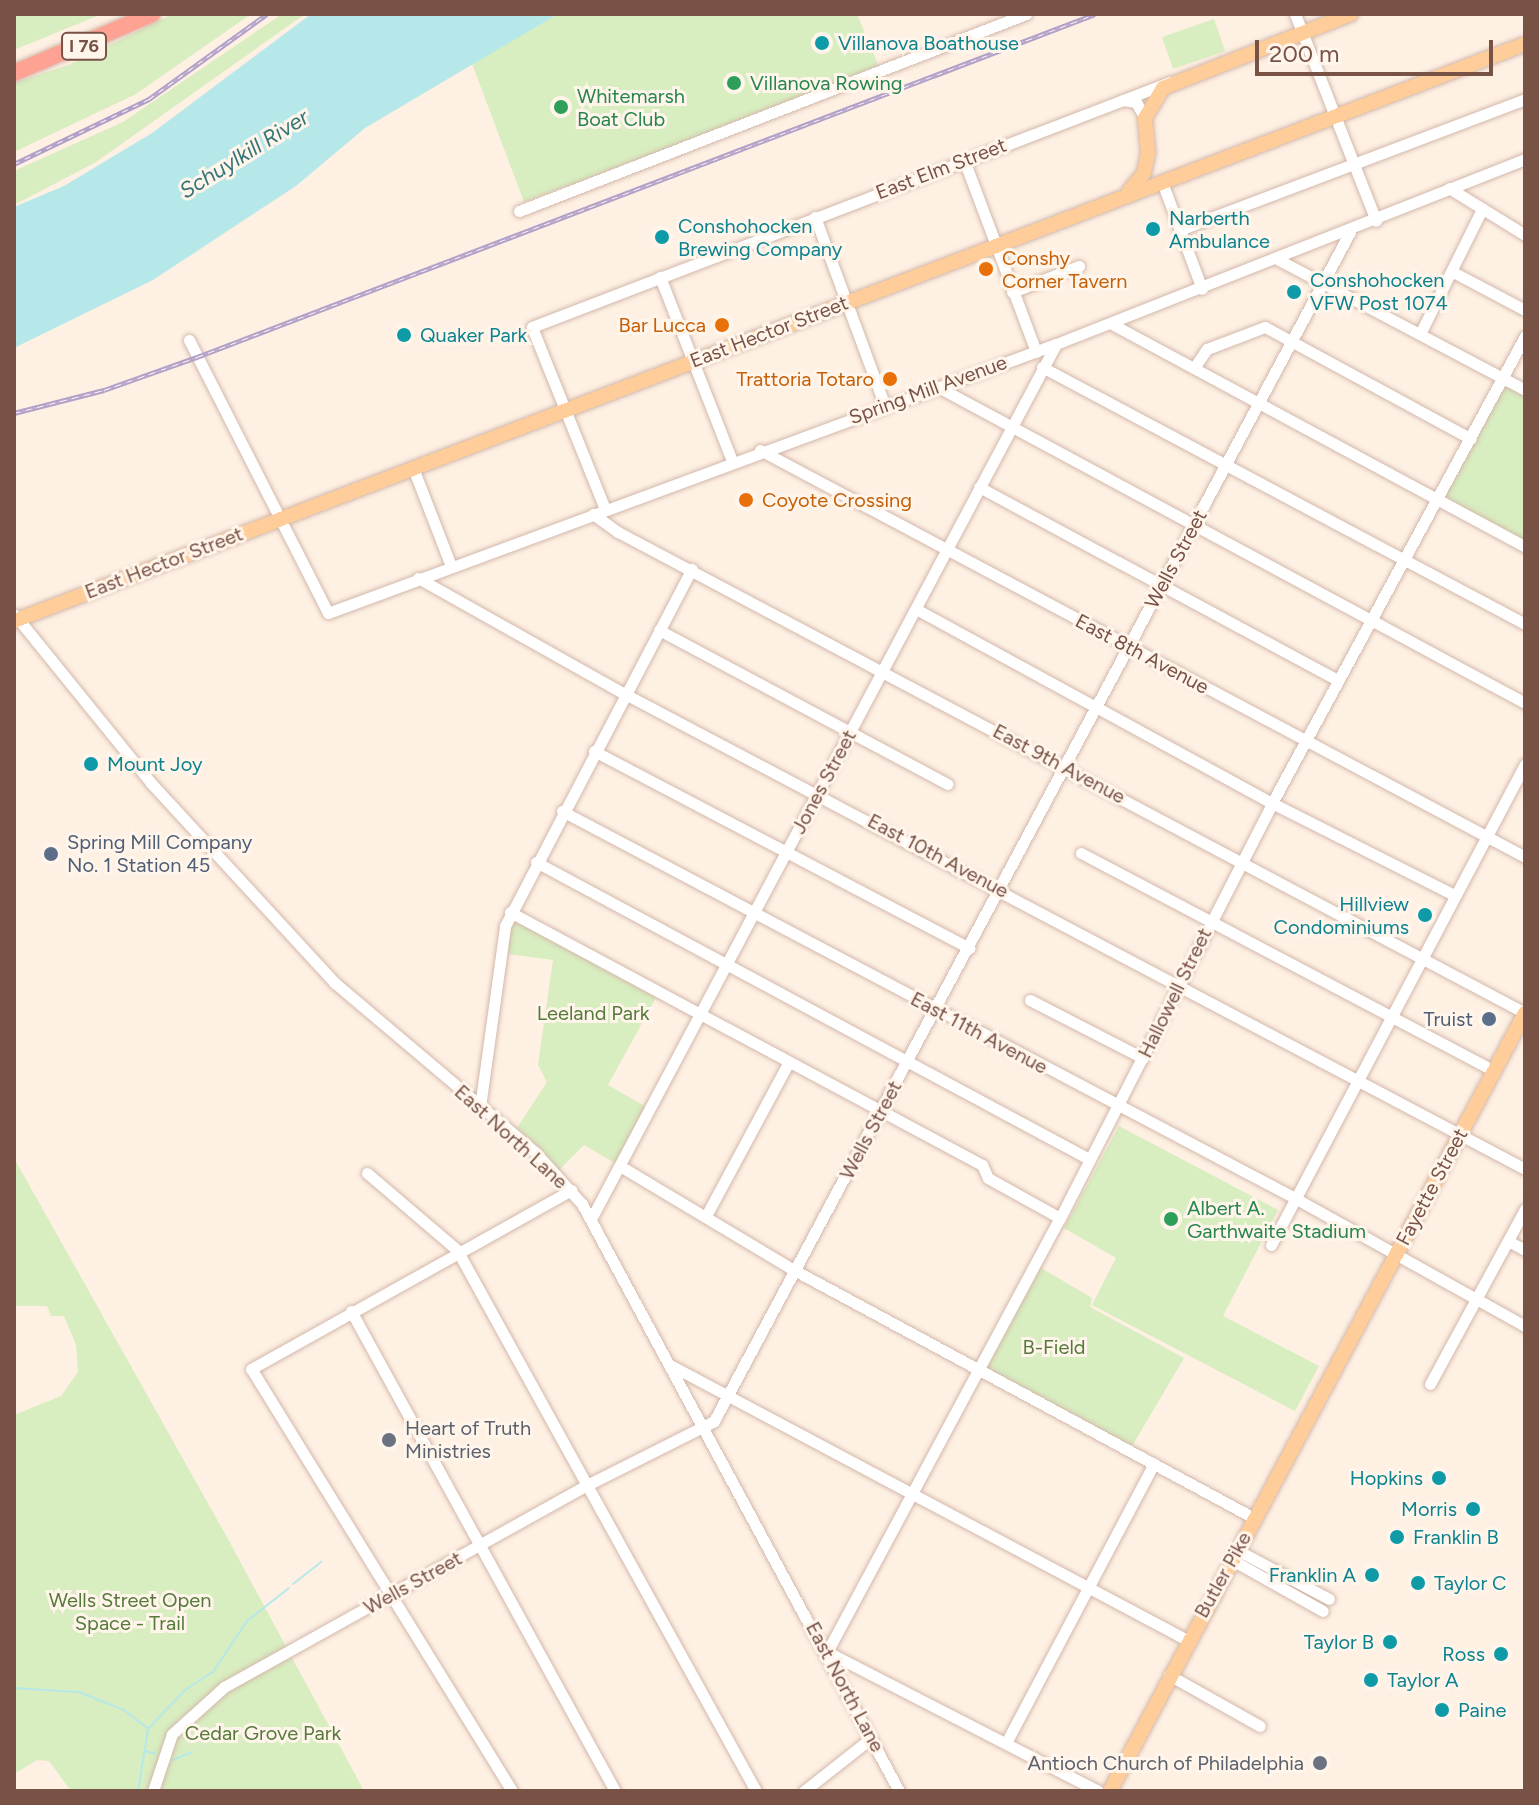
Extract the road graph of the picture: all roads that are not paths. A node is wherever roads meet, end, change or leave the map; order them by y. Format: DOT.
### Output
graph roads {
  1 [pos="129,14"];
  2 [pos="152,14"];
  3 [pos="1026,14"];
  4 [pos="1295,14"];
  5 [pos="1351,14"];
  6 [pos="1302,33"];
  7 [pos="1525,44"];
  8 [pos="14,62"];
  9 [pos="14,73"];
  10 [pos="1171,82"];
  11 [pos="1525,99"];
  12 [pos="1118,102"];
  13 [pos="1335,117"];
  14 [pos="1145,118"];
  15 [pos="1525,159"];
  16 [pos="964,160"];
  17 [pos="1147,161"];
  18 [pos="1353,164"];
  19 [pos="1162,182"];
  20 [pos="1449,188"];
  21 [pos="1108,203"];
  22 [pos="1482,209"];
  23 [pos="519,211"];
  24 [pos="815,217"];
  25 [pos="1376,221"];
  26 [pos="1179,230"];
  27 [pos="1350,232"];
  28 [pos="1525,235"];
  29 [pos="994,247"];
  30 [pos="1277,259"];
  31 [pos="1079,266"];
  32 [pos="1453,272"];
  33 [pos="660,277"];
  34 [pos="1323,282"];
  35 [pos="1202,289"];
  36 [pos="1012,292"];
  37 [pos="846,303"];
  38 [pos="1525,310"];
  39 [pos="1110,323"];
  40 [pos="1420,334"];
  41 [pos="1525,336"];
  42 [pos="1290,338"];
  43 [pos="189,340"];
  44 [pos="1056,344"];
  45 [pos="1036,352"];
  46 [pos="692,362"];
  47 [pos="1042,367"];
  48 [pos="1194,368"];
  49 [pos="1503,379"];
  50 [pos="938,387"];
  51 [pos="1525,390"];
  52 [pos="1259,404"];
  53 [pos="885,406"];
  54 [pos="566,410"];
  55 [pos="1012,426"];
  56 [pos="1471,439"];
  57 [pos="760,450"];
  58 [pos="732,461"];
  59 [pos="1226,464"];
  60 [pos="413,468"];
  61 [pos="979,487"];
  62 [pos="1438,500"];
  63 [pos="599,512"];
  64 [pos="280,519"];
  65 [pos="1193,526"];
  66 [pos="1525,546"];
  67 [pos="949,550"];
  68 [pos="1404,560"];
  69 [pos="451,566"];
  70 [pos="692,569"];
  71 [pos="418,578"];
  72 [pos="1165,584"];
  73 [pos="916,609"];
  74 [pos="15,618"];
  75 [pos="1373,621"];
  76 [pos="1525,624"];
  77 [pos="659,630"];
  78 [pos="1128,647"];
  79 [pos="883,670"];
  80 [pos="1338,680"];
  81 [pos="625,694"];
  82 [pos="1525,703"];
  83 [pos="1099,707"];
  84 [pos="851,731"];
  85 [pos="1307,741"];
  86 [pos="594,751"];
  87 [pos="1525,764"];
  88 [pos="1063,767"];
  89 [pos="948,784"];
  90 [pos="818,793"];
  91 [pos="1272,803"];
  92 [pos="562,811"];
  93 [pos="1487,837"];
  94 [pos="787,853"];
  95 [pos="1081,853"];
  96 [pos="1525,857"];
  97 [pos="1243,861"];
  98 [pos="536,862"];
  99 [pos="1000,889"];
  100 [pos="1454,895"];
  101 [pos="510,912"];
  102 [pos="754,915"];
  103 [pos="1209,924"];
  104 [pos="969,948"];
  105 [pos="1420,955"];
  106 [pos="727,964"];
  107 [pos="1179,986"];
  108 [pos="1030,1000"];
  109 [pos="936,1012"];
  110 [pos="1525,1013"];
  111 [pos="699,1014"];
  112 [pos="1388,1018"];
  113 [pos="1143,1058"];
  114 [pos="908,1060"];
  115 [pos="789,1062"];
  116 [pos="1494,1071"];
  117 [pos="1355,1080"];
  118 [pos="1116,1105"];
  119 [pos="480,1107"];
  120 [pos="881,1113"];
  121 [pos="1459,1133"];
  122 [pos="1089,1159"];
  123 [pos="620,1166"];
  124 [pos="1525,1169"];
  125 [pos="367,1173"];
  126 [pos="571,1190"];
  127 [pos="1293,1197"];
  128 [pos="1525,1209"];
  129 [pos="707,1214"];
  130 [pos="1060,1218"];
  131 [pos="591,1219"];
  132 [pos="1508,1241"];
  133 [pos="1271,1245"];
  134 [pos="457,1250"];
  135 [pos="1525,1250"];
  136 [pos="1395,1255"];
  137 [pos="794,1270"];
  138 [pos="1475,1300"];
  139 [pos="351,1311"];
  140 [pos="1525,1326"];
  141 [pos="1337,1360"];
  142 [pos="670,1365"];
  143 [pos="976,1370"];
  144 [pos="1430,1384"];
  145 [pos="729,1394"];
  146 [pos="705,1426"];
  147 [pos="1154,1463"];
  148 [pos="587,1485"];
  149 [pos="911,1493"];
  150 [pos="1254,1518"];
  151 [pos="479,1547"];
  152 [pos="1234,1555"];
  153 [pos="1088,1585"];
  154 [pos="389,1596"];
  155 [pos="1329,1599"];
  156 [pos="1323,1611"];
  157 [pos="1187,1640"];
  158 [pos="827,1652"];
  159 [pos="1169,1675"];
  160 [pos="1260,1726"];
  161 [pos="871,1738"];
  162 [pos="1007,1741"];
  163 [pos="153,1791"];
  164 [pos="512,1791"];
  165 [pos="615,1791"];
  166 [pos="756,1791"];
  167 [pos="804,1791"];
  168 [pos="899,1791"];
  169 [pos="1098,1791"];
  170 [pos="1110,1791"];
  1 -- 8 [label="highway, I 76"];
  2 -- 9 [label="highway, I 76"];
  3 -- 23 [label="street"];
  4 -- 6 [label="street"];
  5 -- 6 [label="main road, East Elm Street"];
  6 -- 10 [label="main road, East Elm Street"];
  6 -- 13 [label="street"];
  7 -- 13 [label="main road, East Hector Street"];
  10 -- 12 [label="street, East Elm Street"];
  10 -- 14 [label="main road"];
  11 -- 18 [label="street"];
  12 -- 14 [label="street"];
  12 -- 16 [label="street, East Elm Street"];
  13 -- 18 [label="street"];
  13 -- 19 [label="main road, East Hector Street"];
  14 -- 17 [label="main road"];
  15 -- 20 [label="street, Spring Mill Avenue"];
  16 -- 24 [label="street, East Elm Street"];
  16 -- 29 [label="street"];
  17 -- 19 [label="main road"];
  17 -- 21 [label="main road"];
  18 -- 25 [label="street"];
  18 -- 26 [label="street"];
  19 -- 21 [label="main road, East Hector Street"];
  19 -- 26 [label="street"];
  20 -- 22 [label="street"];
  20 -- 25 [label="street, Spring Mill Avenue"];
  21 -- 29 [label="main road, East Hector Street"];
  22 -- 28 [label="street"];
  22 -- 32 [label="street"];
  24 -- 33 [label="street, East Elm Street"];
  24 -- 37 [label="street"];
  25 -- 27 [label="street, Spring Mill Avenue"];
  26 -- 35 [label="street"];
  27 -- 30 [label="street, Spring Mill Avenue"];
  27 -- 34 [label="street, Wells Street"];
  29 -- 36 [label="street"];
  29 -- 37 [label="main road, East Hector Street"];
  30 -- 34 [label="street"];
  30 -- 35 [label="street, Spring Mill Avenue"];
  31 -- 36 [label="street"];
  32 -- 38 [label="street"];
  32 -- 40 [label="street"];
  33 -- 46 [label="street"];
  33 -- 54 [label="street, East Elm Street"];
  34 -- 40 [label="street"];
  34 -- 42 [label="street, Wells Street"];
  35 -- 39 [label="street, Spring Mill Avenue"];
  36 -- 45 [label="street"];
  37 -- 46 [label="main road, East Hector Street"];
  37 -- 53 [label="street"];
  39 -- 44 [label="street, Spring Mill Avenue"];
  39 -- 48 [label="street"];
  40 -- 49 [label="street"];
  41 -- 49 [label="street, Hallowell Street"];
  42 -- 48 [label="street"];
  42 -- 52 [label="street, Wells Street"];
  42 -- 56 [label="street"];
  43 -- 64 [label="street"];
  44 -- 45 [label="street, Spring Mill Avenue"];
  44 -- 47 [label="street, Jones Street"];
  45 -- 50 [label="street, Spring Mill Avenue"];
  46 -- 54 [label="main road, East Hector Street"];
  46 -- 58 [label="street"];
  47 -- 55 [label="street, Jones Street"];
  47 -- 59 [label="street"];
  48 -- 52 [label="street"];
  49 -- 51 [label="street"];
  49 -- 56 [label="street, Hallowell Street"];
  50 -- 53 [label="street, Spring Mill Avenue"];
  50 -- 55 [label="street"];
  52 -- 59 [label="street, Wells Street"];
  52 -- 62 [label="street"];
  53 -- 57 [label="street, Spring Mill Avenue"];
  54 -- 60 [label="main road, East Hector Street"];
  54 -- 63 [label="street"];
  55 -- 61 [label="street, Jones Street"];
  55 -- 65 [label="street"];
  56 -- 62 [label="street, Hallowell Street"];
  57 -- 58 [label="street, Spring Mill Avenue"];
  57 -- 67 [label="street, East 8th Avenue"];
  58 -- 63 [label="street, Spring Mill Avenue"];
  59 -- 65 [label="street, Wells Street"];
  59 -- 68 [label="street"];
  60 -- 64 [label="main road, East Hector Street"];
  60 -- 69 [label="street"];
  61 -- 67 [label="street, Jones Street"];
  61 -- 72 [label="street"];
  62 -- 66 [label="street"];
  62 -- 68 [label="street, Hallowell Street"];
  63 -- 69 [label="street, Spring Mill Avenue"];
  63 -- 70 [label="street, East 9th Avenue"];
  64 -- 71 [label="street, Spring Mill Avenue"];
  64 -- 74 [label="main road, East Hector Street"];
  65 -- 72 [label="street, Wells Street"];
  65 -- 75 [label="street"];
  67 -- 73 [label="street, Jones Street"];
  67 -- 78 [label="street, East 8th Avenue"];
  68 -- 75 [label="street, Hallowell Street"];
  68 -- 76 [label="street"];
  69 -- 71 [label="street, Spring Mill Avenue"];
  70 -- 77 [label="street"];
  70 -- 79 [label="street, East 9th Avenue"];
  71 -- 81 [label="street, East 10th Avenue"];
  72 -- 78 [label="street, Wells Street"];
  72 -- 80 [label="street"];
  73 -- 79 [label="street, Jones Street"];
  73 -- 83 [label="street"];
  74 -- 119 [label="street, East North Lane"];
  75 -- 80 [label="street, Hallowell Street"];
  75 -- 82 [label="street"];
  77 -- 81 [label="street"];
  77 -- 84 [label="street"];
  78 -- 83 [label="street, Wells Street"];
  78 -- 85 [label="street, East 8th Avenue"];
  79 -- 84 [label="street, Jones Street"];
  79 -- 88 [label="street, East 9th Avenue"];
  80 -- 85 [label="street, Hallowell Street"];
  81 -- 86 [label="street"];
  81 -- 90 [label="street, East 10th Avenue"];
  83 -- 88 [label="street, Wells Street"];
  83 -- 91 [label="street"];
  84 -- 89 [label="street"];
  84 -- 90 [label="street, Jones Street"];
  85 -- 91 [label="street, Hallowell Street"];
  85 -- 93 [label="street, East 8th Avenue"];
  86 -- 92 [label="street"];
  86 -- 94 [label="street"];
  87 -- 93 [label="street"];
  88 -- 97 [label="street, East 9th Avenue"];
  88 -- 99 [label="street, Wells Street"];
  90 -- 94 [label="street, Jones Street"];
  90 -- 99 [label="street, East 10th Avenue"];
  91 -- 97 [label="street, Hallowell Street"];
  91 -- 100 [label="street"];
  92 -- 98 [label="street"];
  92 -- 102 [label="street, East 11th Avenue"];
  93 -- 96 [label="street, East 8th Avenue"];
  93 -- 100 [label="street"];
  94 -- 102 [label="street, Jones Street"];
  94 -- 104 [label="street"];
  95 -- 103 [label="street"];
  97 -- 103 [label="street, Hallowell Street"];
  97 -- 105 [label="street, East 9th Avenue"];
  98 -- 101 [label="street"];
  98 -- 106 [label="street"];
  99 -- 104 [label="street, Wells Street"];
  99 -- 107 [label="street, East 10th Avenue"];
  100 -- 105 [label="street"];
  101 -- 111 [label="street"];
  101 -- 119 [label="street"];
  102 -- 106 [label="street, Jones Street"];
  102 -- 109 [label="street, East 11th Avenue"];
  103 -- 107 [label="street, Hallowell Street"];
  103 -- 112 [label="street"];
  104 -- 109 [label="street, Wells Street"];
  105 -- 110 [label="street, East 9th Avenue"];
  105 -- 112 [label="street"];
  106 -- 111 [label="street, Jones Street"];
  106 -- 114 [label="street"];
  107 -- 113 [label="street, Hallowell Street"];
  107 -- 117 [label="street, East 10th Avenue"];
  108 -- 113 [label="street"];
  109 -- 114 [label="street, Wells Street"];
  109 -- 118 [label="street, East 11th Avenue"];
  110 -- 116 [label="main road, Fayette Street"];
  111 -- 115 [label="street"];
  111 -- 123 [label="street, Jones Street"];
  112 -- 116 [label="street"];
  112 -- 117 [label="street"];
  113 -- 118 [label="street, Hallowell Street"];
  114 -- 120 [label="street, Wells Street"];
  114 -- 122 [label="street"];
  115 -- 120 [label="street"];
  115 -- 129 [label="street"];
  116 -- 121 [label="main road, Fayette Street"];
  117 -- 121 [label="street, East 10th Avenue"];
  117 -- 127 [label="street"];
  118 -- 122 [label="street, Hallowell Street"];
  118 -- 127 [label="street, East 11th Avenue"];
  119 -- 126 [label="street, East North Lane"];
  120 -- 130 [label="street"];
  120 -- 137 [label="street, Wells Street"];
  121 -- 124 [label="street, East 10th Avenue"];
  121 -- 136 [label="main road, Fayette Street"];
  122 -- 130 [label="street, Hallowell Street"];
  123 -- 129 [label="street"];
  123 -- 131 [label="street, Jones Street"];
  125 -- 134 [label="street"];
  126 -- 131 [label="street, East North Lane"];
  126 -- 134 [label="street"];
  127 -- 133 [label="street"];
  127 -- 136 [label="street, East 11th Avenue"];
  128 -- 132 [label="street"];
  129 -- 137 [label="street"];
  130 -- 143 [label="street, Hallowell Street"];
  131 -- 142 [label="street, East North Lane"];
  132 -- 135 [label="street"];
  132 -- 138 [label="street"];
  134 -- 139 [label="street"];
  134 -- 148 [label="street"];
  136 -- 138 [label="street, East 11th Avenue"];
  136 -- 141 [label="main road, Fayette Street"];
  137 -- 143 [label="street"];
  137 -- 145 [label="street, Wells Street"];
  138 -- 140 [label="street, East 11th Avenue"];
  138 -- 144 [label="street"];
  139 -- 151 [label="street"];
  139 -- 154 [label="street"];
  141 -- 150 [label="main road, Butler Pike"];
  142 -- 145 [label="street"];
  142 -- 146 [label="street, East North Lane"];
  143 -- 147 [label="street"];
  143 -- 149 [label="street, Hallowell Street"];
  145 -- 146 [label="street, Wells Street"];
  145 -- 149 [label="street"];
  146 -- 148 [label="street, Wells Street"];
  146 -- 158 [label="street, East North Lane"];
  147 -- 150 [label="street"];
  147 -- 153 [label="street"];
  148 -- 151 [label="street, Wells Street"];
  148 -- 166 [label="street"];
  149 -- 153 [label="street"];
  149 -- 158 [label="street, Hallowell Street"];
  150 -- 152 [label="main road, Butler Pike"];
  151 -- 154 [label="street, Wells Street"];
  151 -- 165 [label="street"];
  152 -- 155 [label="street"];
  152 -- 156 [label="street"];
  152 -- 157 [label="main road, Butler Pike"];
  153 -- 157 [label="street"];
  153 -- 162 [label="street"];
  154 -- 163 [label="street, Wells Street"];
  154 -- 164 [label="street"];
  157 -- 159 [label="main road, Butler Pike"];
  158 -- 161 [label="street, East North Lane"];
  158 -- 162 [label="street"];
  159 -- 160 [label="street"];
  159 -- 170 [label="main road, Butler Pike"];
  161 -- 167 [label="street"];
  161 -- 168 [label="street, East North Lane"];
  162 -- 169 [label="street"];
}
